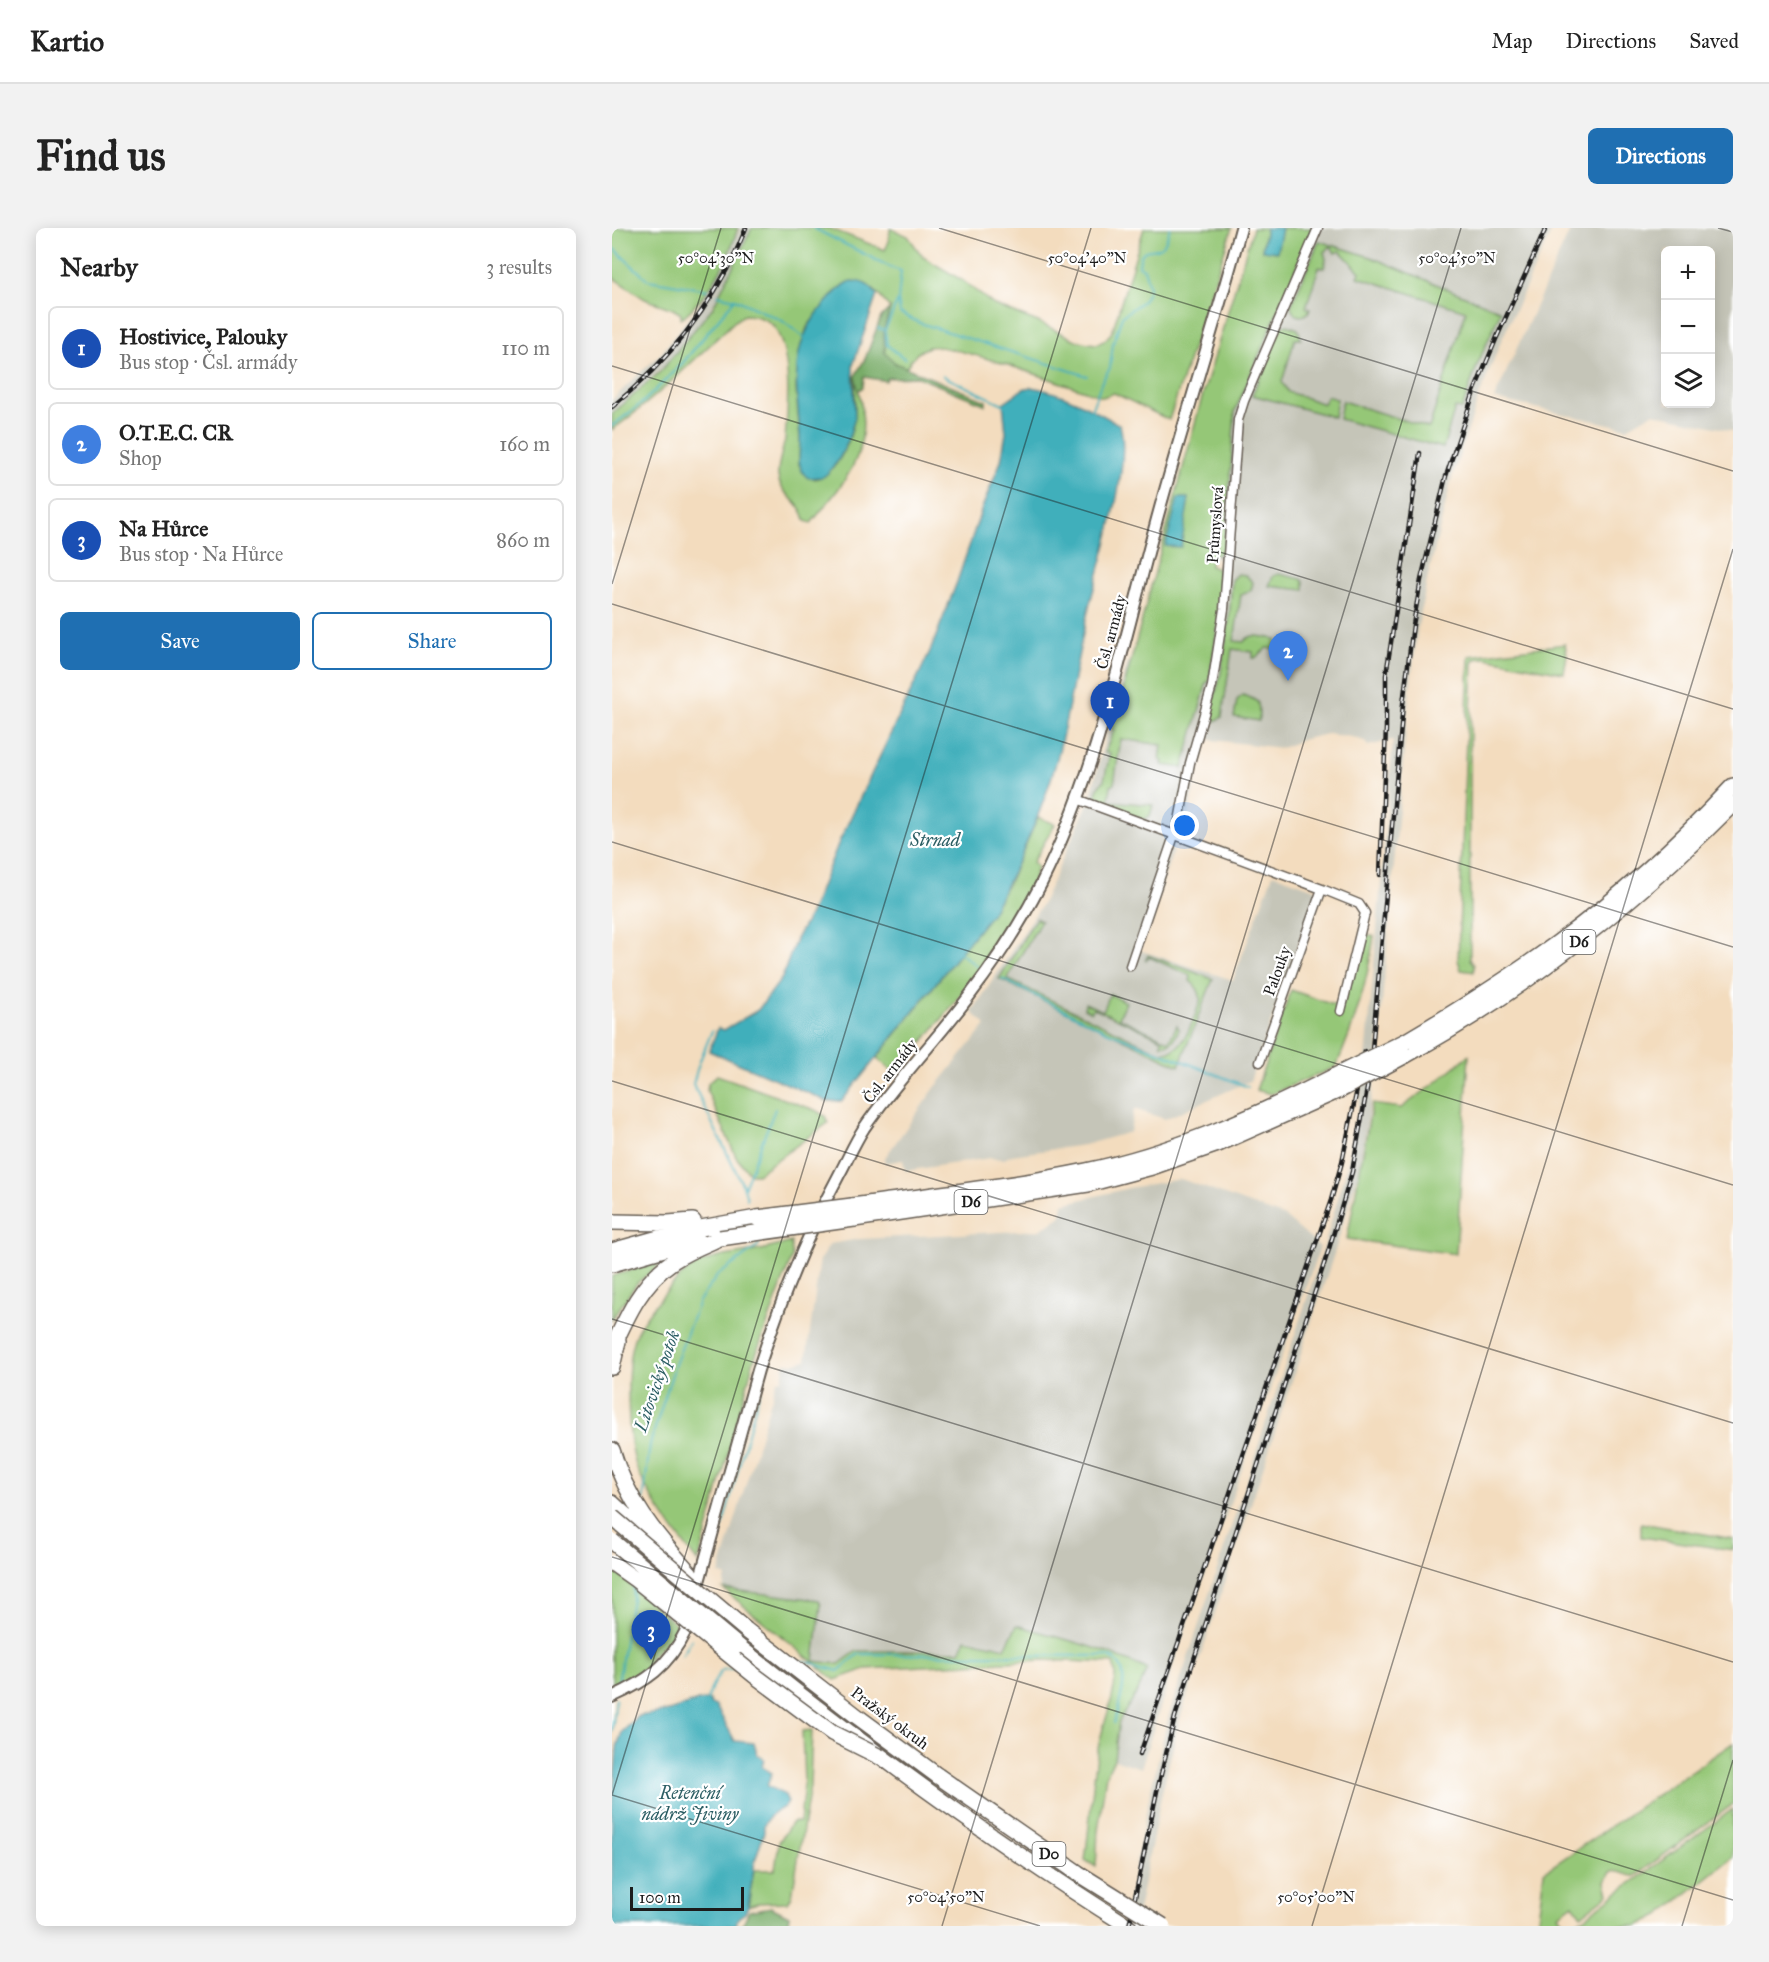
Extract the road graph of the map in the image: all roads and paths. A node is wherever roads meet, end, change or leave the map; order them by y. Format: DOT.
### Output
graph roads {
  1 [pos="1241,228"];
  2 [pos="1318,228"];
  3 [pos="1733,786"];
  4 [pos="1077,799"];
  5 [pos="1733,804"];
  6 [pos="1174,836"];
  7 [pos="1323,890"];
  8 [pos="1130,966"];
  9 [pos="1341,1011"];
  10 [pos="1406,1048"];
  11 [pos="1260,1062"];
  12 [pos="853,1212"];
  13 [pos="612,1222"];
  14 [pos="718,1227"];
  15 [pos="612,1251"];
  16 [pos="612,1264"];
  17 [pos="621,1330"];
  18 [pos="612,1349"];
  19 [pos="612,1367"];
  20 [pos="612,1450"];
  21 [pos="612,1503"];
  22 [pos="612,1517"];
  23 [pos="612,1541"];
  24 [pos="612,1563"];
  25 [pos="690,1572"];
  26 [pos="746,1630"];
  27 [pos="612,1697"];
  28 [pos="880,1756"];
  29 [pos="1128,1926"];
  30 [pos="1163,1926"];
  1 -- 4 [label="main road, Čsl. armády"];
  2 -- 6 [label="street, Průmyslová"];
  3 -- 10 [label="highway, D6"];
  4 -- 6 [label="street"];
  4 -- 27 [label="main road, Čsl. armády"];
  5 -- 10 [label="highway, D6"];
  6 -- 7 [label="street"];
  6 -- 8 [label="street"];
  7 -- 9 [label="street"];
  7 -- 11 [label="street, Palouky"];
  10 -- 12 [label="highway, D6, bridge"];
  12 -- 14 [label="highway, D6, bridge"];
  12 -- 14 [label="highway, D6, bridge"];
  13 -- 14 [label="highway"];
  14 -- 15 [label="highway, D6"];
  14 -- 16 [label="highway, D6"];
  14 -- 17 [label="highway"];
  17 -- 18 [label="highway"];
  17 -- 19 [label="highway"];
  20 -- 25 [label="highway"];
  21 -- 25 [label="highway"];
  22 -- 26 [label="highway, Pražský okruh / D0, bridge"];
  23 -- 28 [label="highway, D0, bridge"];
  24 -- 28 [label="highway, bridge"];
  25 -- 26 [label="highway, bridge"];
  26 -- 30 [label="highway, Pražský okruh / D0, bridge"];
  28 -- 29 [label="highway, D0"];
}
